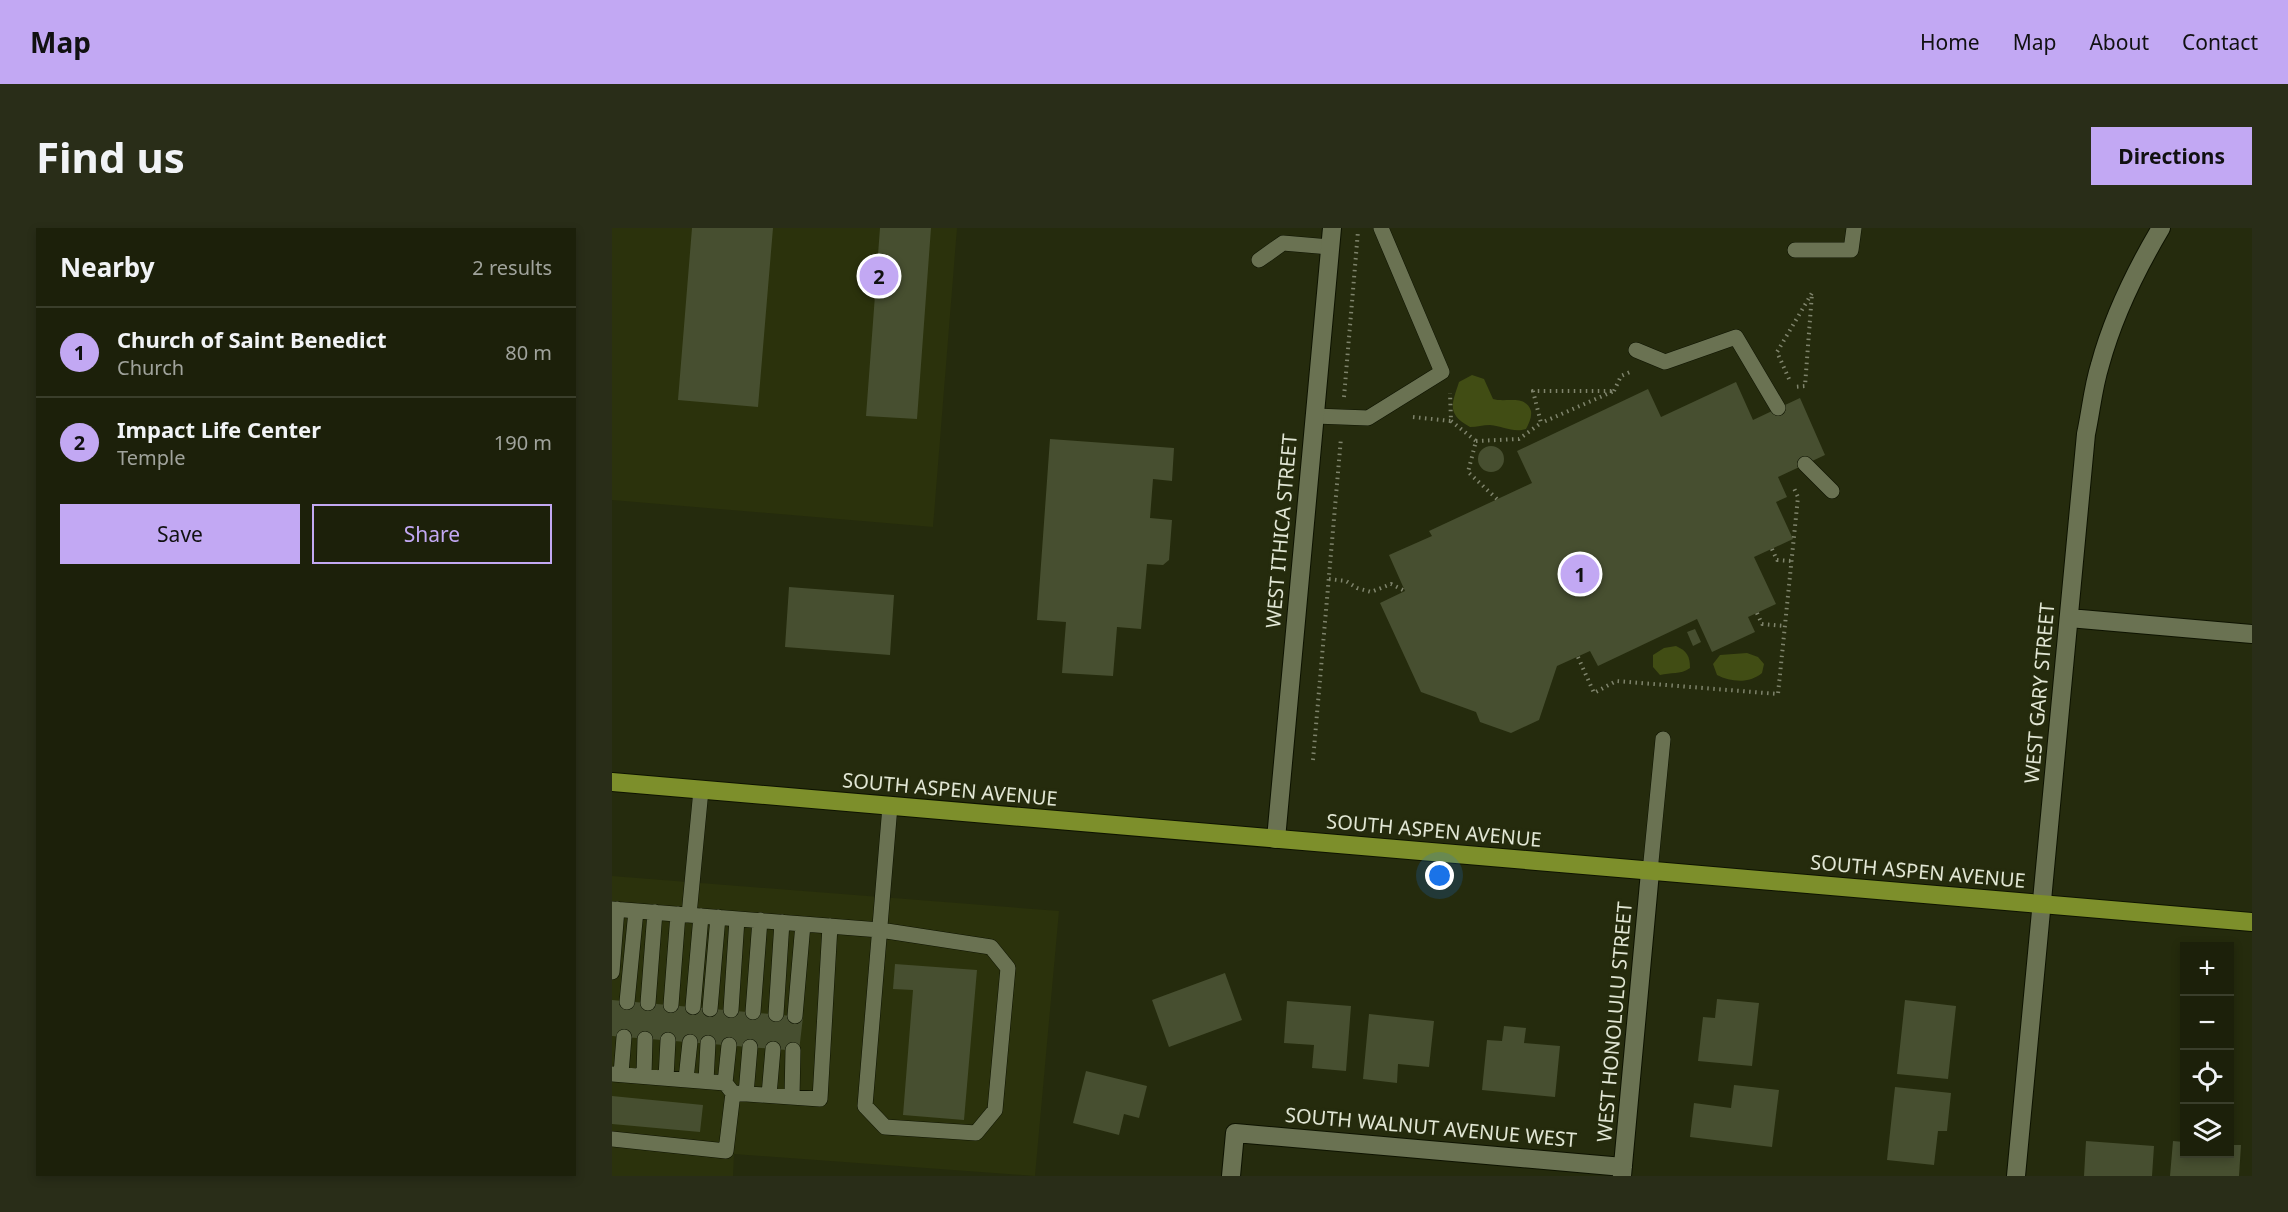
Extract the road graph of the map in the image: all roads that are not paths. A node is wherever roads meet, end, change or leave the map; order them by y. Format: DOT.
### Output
graph roads {
  1 [pos="1332,228"];
  2 [pos="1381,228"];
  3 [pos="1854,228"];
  4 [pos="2161,228"];
  5 [pos="1330,247"];
  6 [pos="1795,250"];
  7 [pos="1259,260"];
  8 [pos="1636,350"];
  9 [pos="1775,403"];
  10 [pos="1315,416"];
  11 [pos="1805,464"];
  12 [pos="1832,491"];
  13 [pos="2069,618"];
  14 [pos="2252,633"];
  15 [pos="1663,739"];
  16 [pos="612,782"];
  17 [pos="701,790"];
  18 [pos="890,806"];
  19 [pos="1276,839"];
  20 [pos="1650,872"];
  21 [pos="2042,904"];
  22 [pos="615,909"];
  23 [pos="636,911"];
  24 [pos="655,912"];
  25 [pos="689,915"];
  26 [pos="718,917"];
  27 [pos="737,919"];
  28 [pos="760,920"];
  29 [pos="782,922"];
  30 [pos="2252,922"];
  31 [pos="803,924"];
  32 [pos="830,926"];
  33 [pos="880,930"];
  34 [pos="612,972"];
  35 [pos="627,1002"];
  36 [pos="648,1003"];
  37 [pos="671,1005"];
  38 [pos="693,1007"];
  39 [pos="710,1009"];
  40 [pos="731,1010"];
  41 [pos="753,1012"];
  42 [pos="776,1014"];
  43 [pos="795,1016"];
  44 [pos="624,1037"];
  45 [pos="645,1039"];
  46 [pos="668,1040"];
  47 [pos="690,1042"];
  48 [pos="708,1043"];
  49 [pos="729,1045"];
  50 [pos="750,1047"];
  51 [pos="773,1049"];
  52 [pos="792,1050"];
  53 [pos="616,1074"];
  54 [pos="644,1075"];
  55 [pos="666,1077"];
  56 [pos="686,1079"];
  57 [pos="706,1081"];
  58 [pos="734,1090"];
  59 [pos="769,1095"];
  60 [pos="792,1097"];
  61 [pos="612,1139"];
  62 [pos="1622,1172"];
  63 [pos="1231,1176"];
  64 [pos="2016,1176"];
  1 -- 5 [label="street, WEST ITHICA STREET"];
  2 -- 10 [label="lane"];
  3 -- 6 [label="lane"];
  4 -- 13 [label="street, WEST GARY STREET"];
  5 -- 7 [label="lane"];
  5 -- 10 [label="street, WEST ITHICA STREET"];
  8 -- 9 [label="lane"];
  10 -- 19 [label="street, WEST ITHICA STREET"];
  11 -- 12 [label="lane"];
  13 -- 14 [label="street"];
  13 -- 21 [label="street, WEST GARY STREET"];
  15 -- 20 [label="lane"];
  16 -- 17 [label="main road, SOUTH ASPEN AVENUE"];
  17 -- 18 [label="main road, SOUTH ASPEN AVENUE"];
  17 -- 25 [label="lane"];
  18 -- 19 [label="main road, SOUTH ASPEN AVENUE"];
  18 -- 33 [label="lane"];
  19 -- 20 [label="main road, SOUTH ASPEN AVENUE"];
  20 -- 21 [label="main road, SOUTH ASPEN AVENUE"];
  20 -- 62 [label="street, WEST HONOLULU STREET"];
  21 -- 30 [label="main road, SOUTH ASPEN AVENUE"];
  21 -- 64 [label="street, WEST GARY STREET"];
  22 -- 23 [label="lane"];
  22 -- 34 [label="lane"];
  23 -- 24 [label="lane"];
  23 -- 35 [label="lane"];
  24 -- 25 [label="lane"];
  24 -- 36 [label="lane"];
  25 -- 26 [label="lane"];
  25 -- 37 [label="lane"];
  25 -- 38 [label="lane"];
  26 -- 27 [label="lane"];
  26 -- 39 [label="lane"];
  27 -- 28 [label="lane"];
  27 -- 40 [label="lane"];
  28 -- 29 [label="lane"];
  28 -- 41 [label="lane"];
  29 -- 31 [label="lane"];
  29 -- 42 [label="lane"];
  31 -- 32 [label="lane"];
  31 -- 43 [label="lane"];
  32 -- 33 [label="lane"];
  32 -- 60 [label="lane"];
  33 -- 33 [label="lane"];
  44 -- 53 [label="lane"];
  45 -- 54 [label="lane"];
  46 -- 55 [label="lane"];
  47 -- 56 [label="lane"];
  48 -- 57 [label="lane"];
  49 -- 58 [label="lane"];
  50 -- 58 [label="lane"];
  51 -- 59 [label="lane"];
  52 -- 60 [label="lane"];
  53 -- 54 [label="lane"];
  54 -- 55 [label="lane"];
  55 -- 56 [label="lane"];
  56 -- 57 [label="lane"];
  57 -- 58 [label="lane"];
  58 -- 59 [label="lane"];
  58 -- 61 [label="lane"];
  59 -- 60 [label="lane"];
  62 -- 63 [label="street, SOUTH WALNUT AVENUE WEST"];
}
